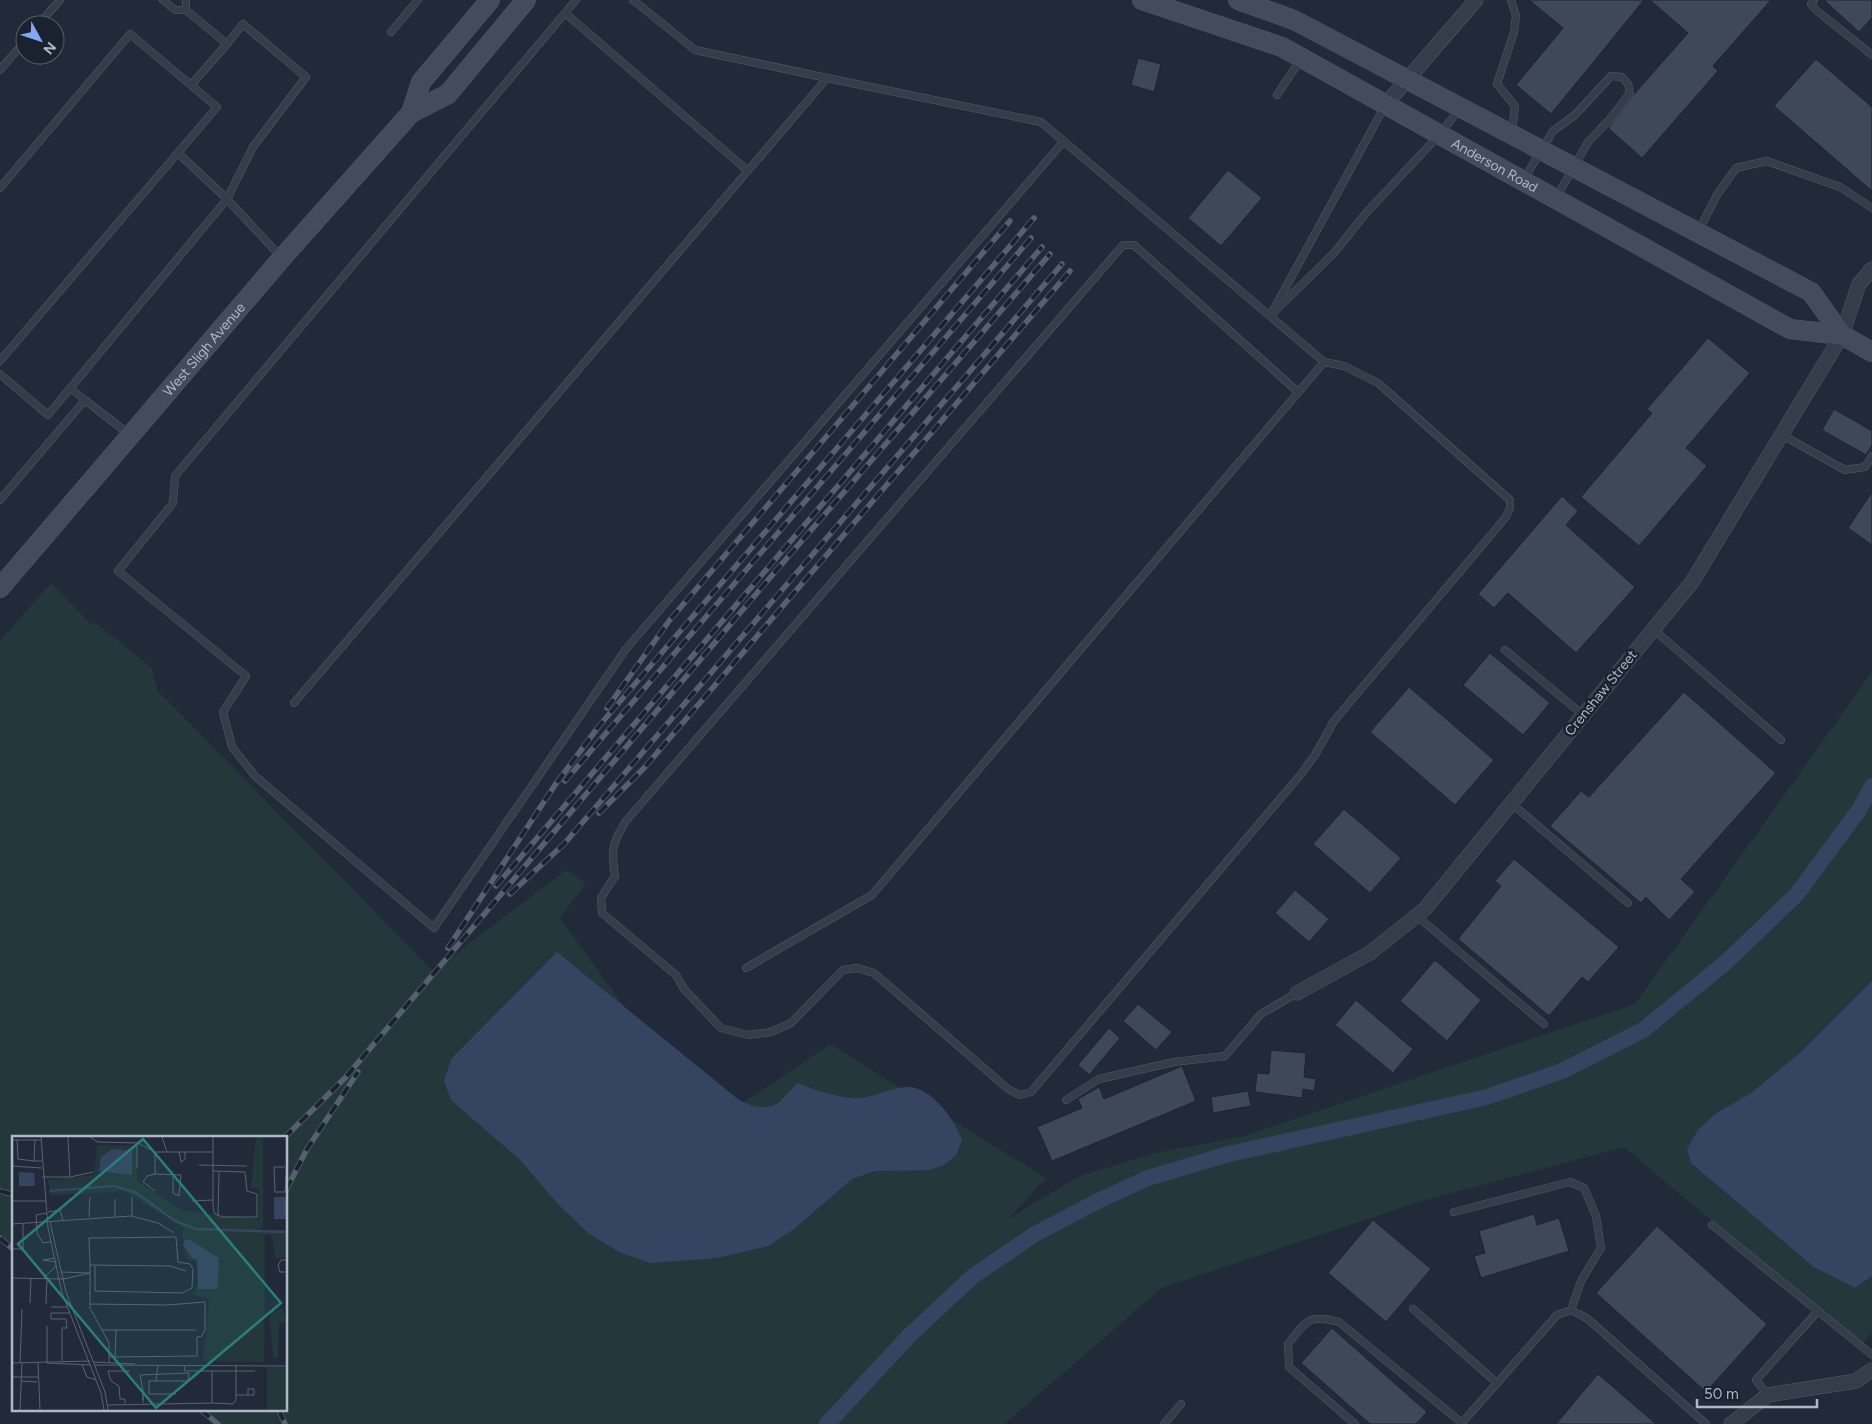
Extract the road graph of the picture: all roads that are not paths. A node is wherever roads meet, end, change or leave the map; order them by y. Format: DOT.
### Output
graph roads {
  1 [pos="60,0"];
  2 [pos="163,0"];
  3 [pos="186,0"];
  4 [pos="418,0"];
  5 [pos="490,0"];
  6 [pos="526,0"];
  7 [pos="576,0"];
  8 [pos="633,0"];
  9 [pos="1142,0"];
  10 [pos="1238,0"];
  11 [pos="1476,0"];
  12 [pos="1511,0"];
  13 [pos="1814,0"];
  14 [pos="1163,3"];
  15 [pos="186,10"];
  16 [pos="566,13"];
  17 [pos="47,15"];
  18 [pos="391,32"];
  19 [pos="227,44"];
  20 [pos="15,53"];
  21 [pos="1872,55"];
  22 [pos="1302,58"];
  23 [pos="0,70"];
  24 [pos="827,78"];
  25 [pos="1408,78"];
  26 [pos="191,85"];
  27 [pos="1277,95"];
  28 [pos="1386,104"];
  29 [pos="1462,107"];
  30 [pos="411,112"];
  31 [pos="1512,133"];
  32 [pos="1440,134"];
  33 [pos="1064,141"];
  34 [pos="1541,149"];
  35 [pos="178,153"];
  36 [pos="1574,166"];
  37 [pos="748,170"];
  38 [pos="1523,180"];
  39 [pos="0,188"];
  40 [pos="1556,198"];
  41 [pos="227,199"];
  42 [pos="1872,208"];
  43 [pos="1697,232"];
  44 [pos="282,258"];
  45 [pos="1872,269"];
  46 [pos="1270,316"];
  47 [pos="1842,335"];
  48 [pos="1872,352"];
  49 [pos="0,360"];
  50 [pos="1324,362"];
  51 [pos="0,374"];
  52 [pos="70,388"];
  53 [pos="1298,392"];
  54 [pos="84,400"];
  55 [pos="131,435"];
  56 [pos="1782,435"];
  57 [pos="1872,456"];
  58 [pos="0,500"];
  59 [pos="0,588"];
  60 [pos="1653,630"];
  61 [pos="1505,650"];
  62 [pos="294,703"];
  63 [pos="1583,715"];
  64 [pos="1781,740"];
  65 [pos="1511,804"];
  66 [pos="1628,903"];
  67 [pos="1417,916"];
  68 [pos="746,968"];
  69 [pos="1297,993"];
  70 [pos="1544,1024"];
  71 [pos="1066,1100"];
  72 [pos="1454,1212"];
  73 [pos="1712,1225"];
  74 [pos="1413,1309"];
  75 [pos="1571,1310"];
  76 [pos="1818,1311"];
  77 [pos="1872,1355"];
  78 [pos="1872,1370"];
  79 [pos="1497,1383"];
  80 [pos="1768,1395"];
  81 [pos="1181,1404"];
  82 [pos="1164,1424"];
  83 [pos="1355,1424"];
  84 [pos="1461,1424"];
  85 [pos="1706,1424"];
  86 [pos="1731,1424"];
  1 -- 17 [label="lane"];
  2 -- 15 [label="lane"];
  3 -- 15 [label="lane"];
  4 -- 18 [label="lane"];
  5 -- 30 [label="main road, West Sligh Avenue"];
  6 -- 30 [label="main road, West Sligh Avenue"];
  7 -- 16 [label="lane"];
  8 -- 24 [label="lane"];
  9 -- 14 [label="main road, Anderson Road"];
  10 -- 25 [label="main road, Anderson Road"];
  11 -- 25 [label="street"];
  12 -- 31 [label="lane"];
  13 -- 21 [label="lane"];
  14 -- 22 [label="main road, Anderson Road"];
  15 -- 19 [label="lane"];
  16 -- 33 [label="lane"];
  16 -- 37 [label="lane"];
  19 -- 26 [label="lane"];
  19 -- 41 [label="lane"];
  20 -- 23 [label="lane"];
  22 -- 27 [label="lane"];
  22 -- 28 [label="main road, Anderson Road"];
  24 -- 33 [label="lane"];
  24 -- 37 [label="lane"];
  25 -- 28 [label="street"];
  25 -- 29 [label="main road, Anderson Road"];
  26 -- 35 [label="lane"];
  26 -- 39 [label="lane"];
  28 -- 32 [label="main road, Anderson Road"];
  28 -- 46 [label="lane"];
  29 -- 31 [label="main road, Anderson Road"];
  29 -- 32 [label="lane"];
  30 -- 44 [label="main road, West Sligh Avenue"];
  31 -- 34 [label="main road, Anderson Road"];
  32 -- 38 [label="main road, Anderson Road"];
  32 -- 46 [label="lane"];
  33 -- 46 [label="lane"];
  34 -- 36 [label="main road, Anderson Road"];
  34 -- 36 [label="lane"];
  34 -- 38 [label="lane"];
  35 -- 41 [label="lane"];
  35 -- 49 [label="lane"];
  36 -- 40 [label="lane"];
  36 -- 43 [label="main road, Anderson Road"];
  37 -- 62 [label="lane"];
  38 -- 40 [label="main road, Anderson Road"];
  40 -- 47 [label="main road, Anderson Road"];
  41 -- 44 [label="lane"];
  41 -- 52 [label="lane"];
  42 -- 43 [label="lane"];
  43 -- 47 [label="main road, Anderson Road"];
  44 -- 55 [label="main road, West Sligh Avenue"];
  45 -- 47 [label="street, Crenshaw Street"];
  46 -- 50 [label="lane"];
  47 -- 48 [label="main road, Anderson Road"];
  47 -- 56 [label="street, Crenshaw Street"];
  50 -- 53 [label="lane"];
  50 -- 53 [label="lane"];
  51 -- 52 [label="lane"];
  52 -- 54 [label="lane"];
  53 -- 68 [label="lane"];
  54 -- 55 [label="lane"];
  54 -- 58 [label="lane"];
  55 -- 59 [label="main road, West Sligh Avenue"];
  56 -- 57 [label="lane"];
  56 -- 60 [label="street, Crenshaw Street"];
  60 -- 63 [label="street, Crenshaw Street"];
  60 -- 64 [label="lane"];
  61 -- 63 [label="lane"];
  63 -- 65 [label="street, Crenshaw Street"];
  65 -- 66 [label="lane"];
  65 -- 67 [label="street, Crenshaw Street"];
  67 -- 69 [label="street, Crenshaw Street"];
  67 -- 70 [label="lane"];
  69 -- 71 [label="lane"];
  72 -- 75 [label="lane"];
  73 -- 76 [label="lane"];
  74 -- 79 [label="lane"];
  75 -- 79 [label="lane"];
  75 -- 85 [label="lane"];
  76 -- 77 [label="lane"];
  76 -- 80 [label="lane"];
  78 -- 80 [label="street"];
  79 -- 84 [label="lane"];
  80 -- 86 [label="street"];
  81 -- 82 [label="lane"];
  83 -- 84 [label="lane"];
}
